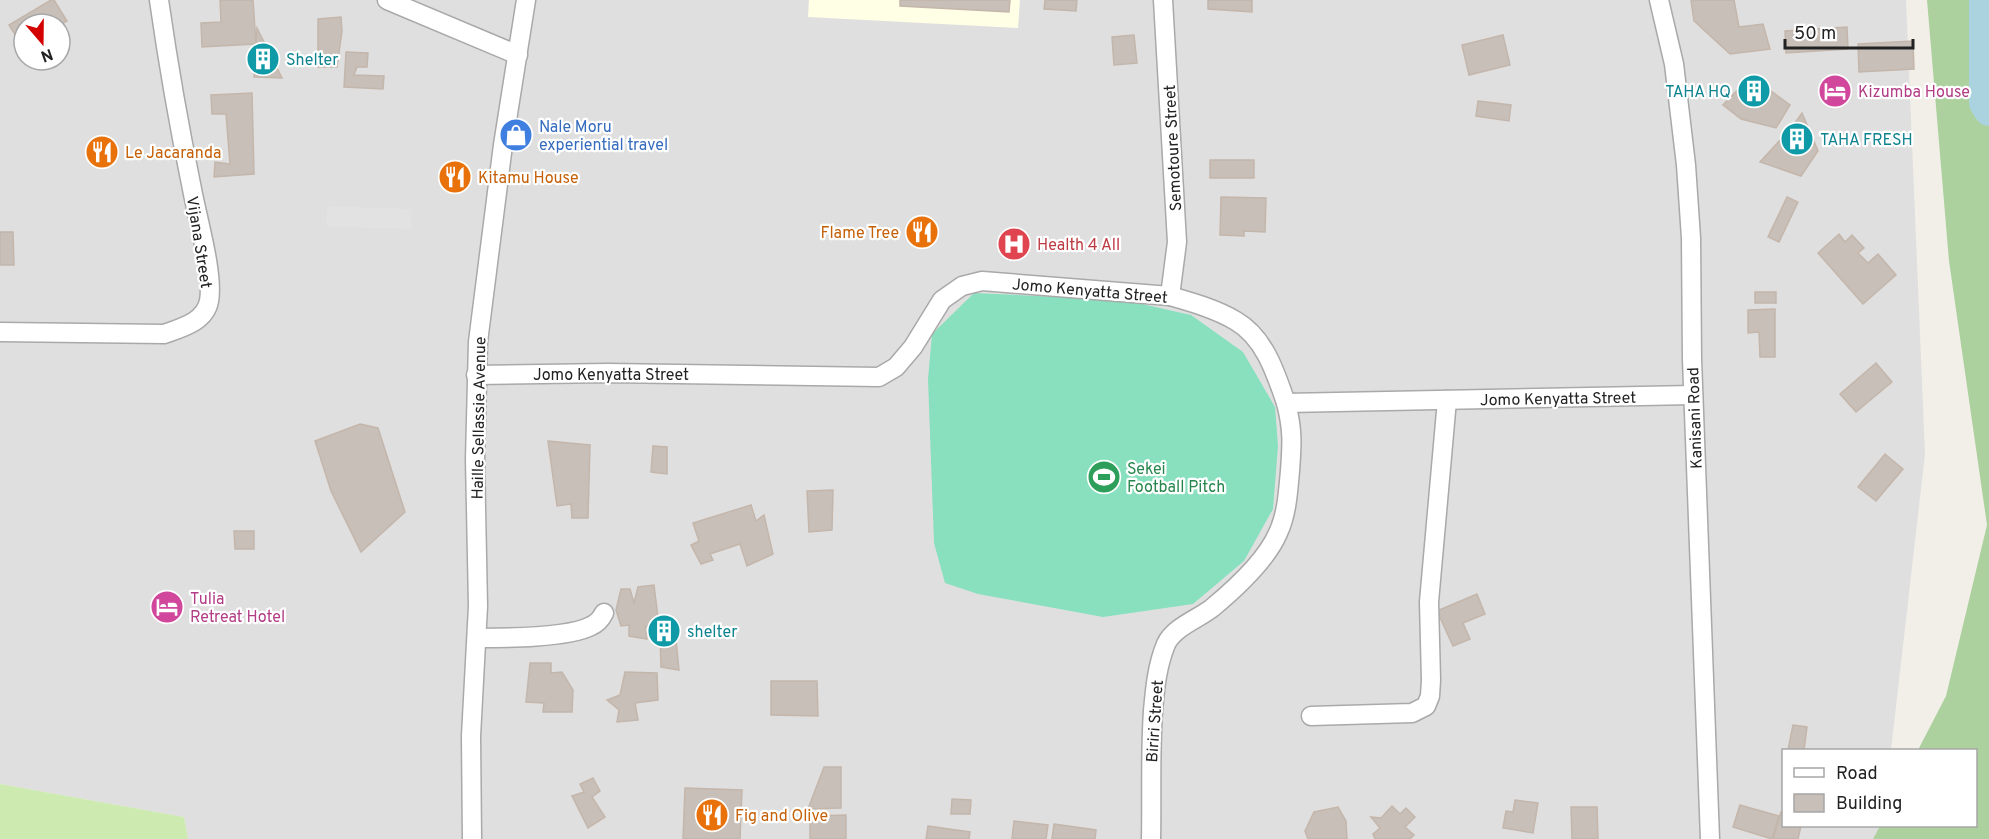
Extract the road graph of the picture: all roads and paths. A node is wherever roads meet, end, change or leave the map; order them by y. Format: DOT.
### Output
graph roads {
  1 [pos="159,0"];
  2 [pos="387,0"];
  3 [pos="526,0"];
  4 [pos="1162,0"];
  5 [pos="1659,0"];
  6 [pos="518,55"];
  7 [pos="1170,296"];
  8 [pos="0,332"];
  9 [pos="476,375"];
  10 [pos="1694,395"];
  11 [pos="1447,400"];
  12 [pos="1286,403"];
  13 [pos="604,613"];
  14 [pos="477,638"];
  15 [pos="1311,716"];
  16 [pos="472,839"];
  17 [pos="1151,839"];
  18 [pos="1710,839"];
  1 -- 8 [label="street, Vijana Street"];
  2 -- 6 [label="street"];
  3 -- 6 [label="street, Haille Sellassie Avenue"];
  4 -- 7 [label="street, Semotoure Street"];
  5 -- 10 [label="street, Kanisani Road"];
  6 -- 9 [label="street, Haille Sellassie Avenue"];
  7 -- 9 [label="street, Jomo Kenyatta Street"];
  7 -- 12 [label="street, Jomo Kenyatta Street"];
  9 -- 14 [label="street, Haille Sellassie Avenue"];
  10 -- 11 [label="street, Jomo Kenyatta Street"];
  10 -- 18 [label="street, Kanisani Road"];
  11 -- 12 [label="street, Jomo Kenyatta Street"];
  11 -- 15 [label="street"];
  12 -- 17 [label="street, Biriri Street"];
  13 -- 14 [label="street"];
  14 -- 16 [label="street, Haille Sellassie Avenue"];
}
